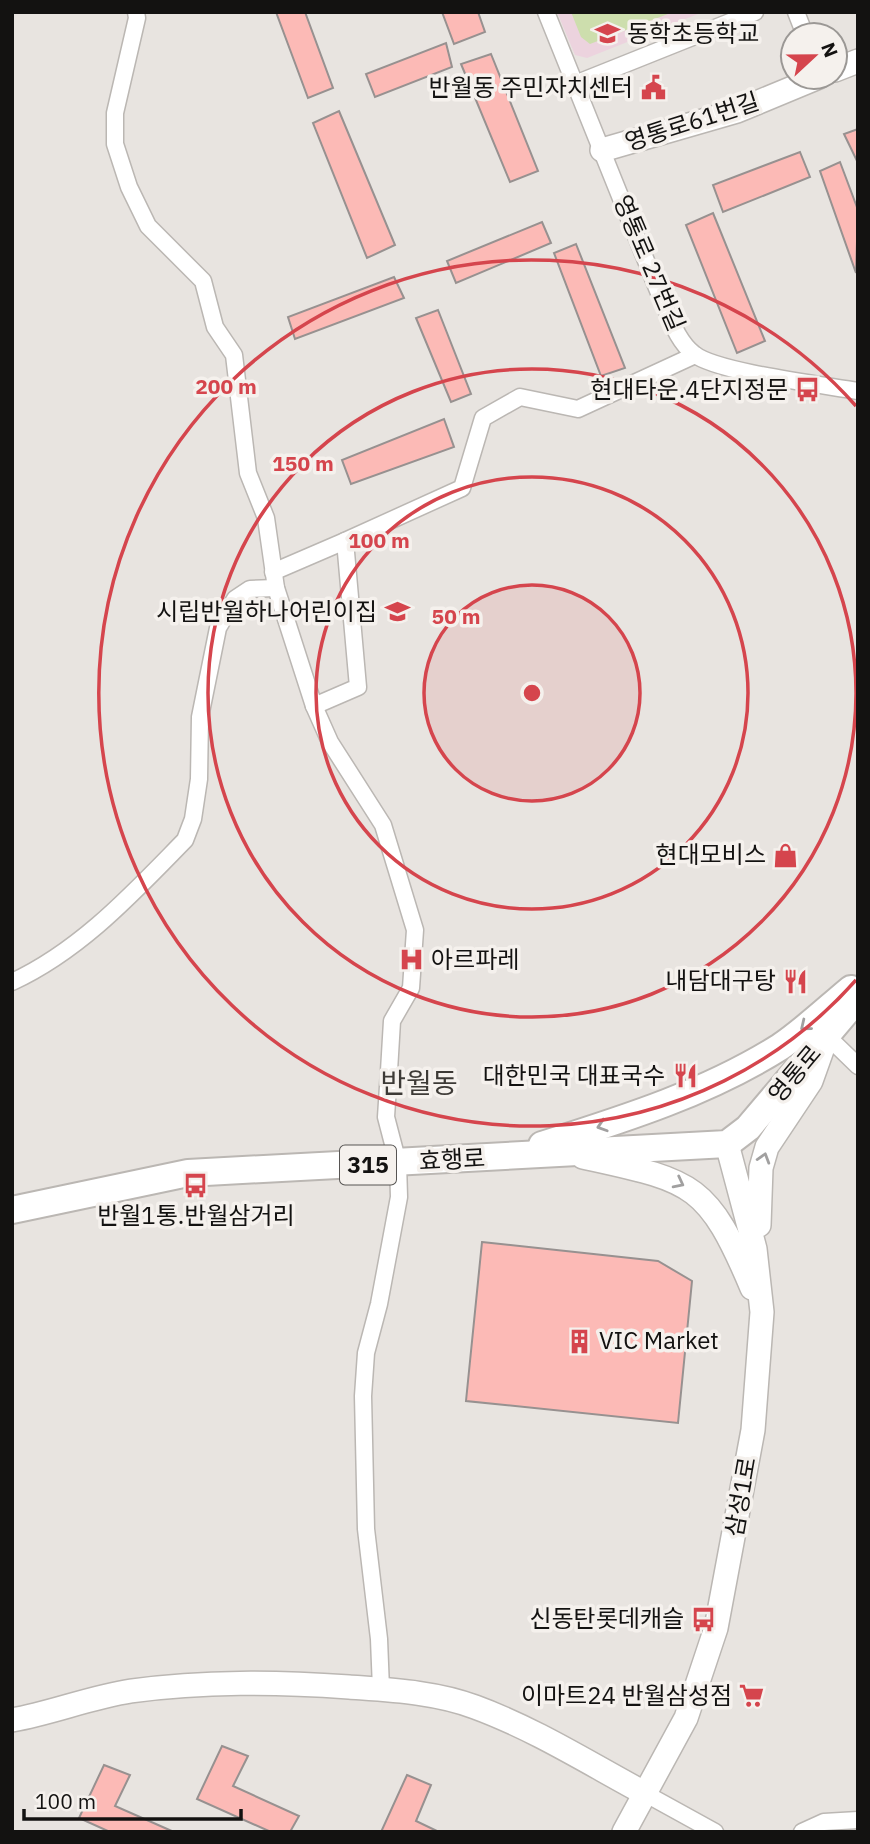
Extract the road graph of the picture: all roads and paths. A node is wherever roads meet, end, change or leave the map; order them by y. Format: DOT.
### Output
graph roads {
  1 [pos="136,12"];
  2 [pos="546,12"];
  3 [pos="755,12"];
  4 [pos="575,84"];
  5 [pos="785,91"];
  6 [pos="602,150"];
  7 [pos="695,355"];
  8 [pos="858,391"];
  9 [pos="345,541"];
  10 [pos="274,580"];
  11 [pos="314,706"];
  12 [pos="12,982"];
  13 [pos="858,983"];
  14 [pos="858,998"];
  15 [pos="827,1036"];
  16 [pos="858,1066"];
  17 [pos="727,1144"];
  18 [pos="566,1154"];
  19 [pos="502,1158"];
  20 [pos="398,1163"];
  21 [pos="12,1210"];
  22 [pos="755,1249"];
  23 [pos="762,1312"];
  24 [pos="381,1689"];
  25 [pos="12,1720"];
  26 [pos="646,1794"];
  27 [pos="858,1820"];
  28 [pos="624,1832"];
  29 [pos="715,1832"];
  30 [pos="802,1832"];
  1 -- 10 [label="street"];
  2 -- 4 [label="street, 영통로 27번길"];
  3 -- 4 [label="street"];
  4 -- 6 [label="street, 영통로 27번길"];
  5 -- 6 [label="main road, 영통로61번길"];
  6 -- 7 [label="street, 영통로 27번길"];
  7 -- 8 [label="street, 영통로 27번길"];
  7 -- 9 [label="street"];
  9 -- 10 [label="street"];
  9 -- 11 [label="street"];
  10 -- 11 [label="street"];
  10 -- 12 [label="street"];
  11 -- 20 [label="street"];
  13 -- 19 [label="main road, 315, one-way"];
  14 -- 15 [label="main road, 영통로"];
  15 -- 16 [label="street"];
  15 -- 17 [label="main road, 영통로"];
  22 -- 15 [label="main road, one-way"];
  17 -- 18 [label="main road, 효행로 / 315"];
  17 -- 22 [label="main road, 삼성1로"];
  18 -- 19 [label="main road, 효행로 / 315"];
  18 -- 23 [label="main road, one-way"];
  19 -- 20 [label="main road, 효행로 / 315"];
  20 -- 21 [label="main road, 효행로 / 315"];
  20 -- 24 [label="street"];
  22 -- 23 [label="main road, 삼성1로"];
  23 -- 26 [label="main road, 삼성1로"];
  24 -- 25 [label="main road"];
  24 -- 26 [label="main road"];
  26 -- 28 [label="main road, 삼성1로"];
  26 -- 29 [label="street"];
  27 -- 30 [label="street"];
}
